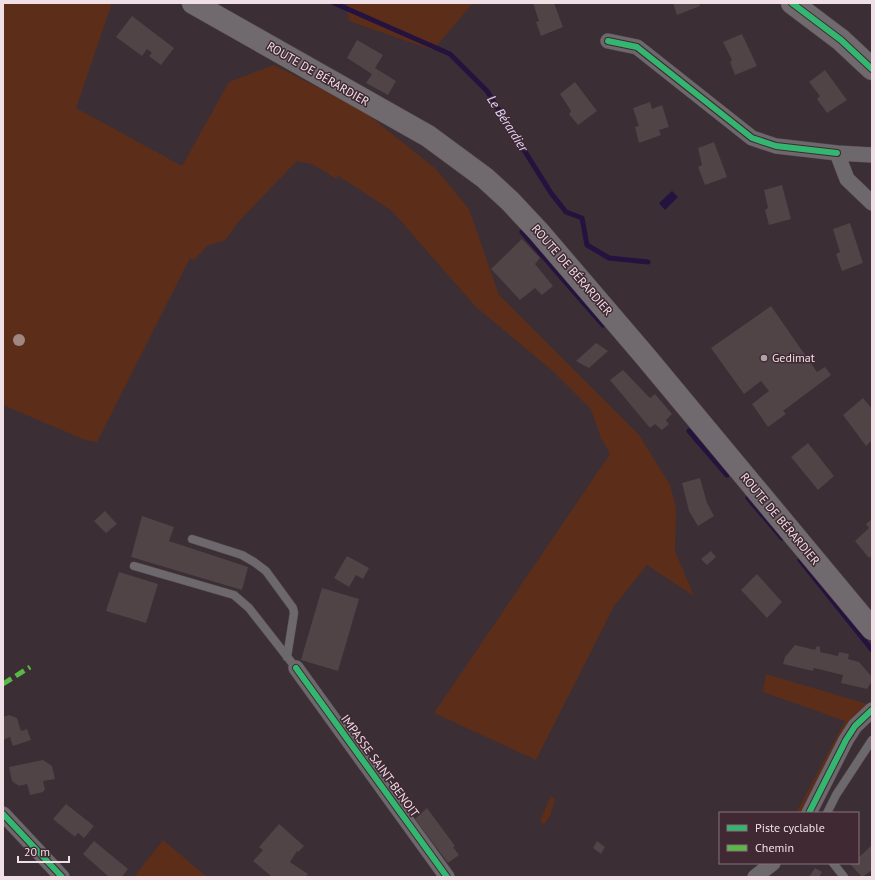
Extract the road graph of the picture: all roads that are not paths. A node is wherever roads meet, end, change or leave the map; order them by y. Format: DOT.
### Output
graph roads {
  1 [pos="193,3"];
  2 [pos="792,3"];
  3 [pos="608,41"];
  4 [pos="872,69"];
  5 [pos="837,153"];
  6 [pos="872,155"];
  7 [pos="872,203"];
  8 [pos="192,539"];
  9 [pos="134,566"];
  10 [pos="872,629"];
  11 [pos="291,662"];
  12 [pos="872,710"];
  13 [pos="872,740"];
  14 [pos="810,812"];
  15 [pos="828,812"];
  16 [pos="3,814"];
  17 [pos="772,864"];
  18 [pos="834,864"];
  19 [pos="62,877"];
  20 [pos="447,877"];
  21 [pos="755,877"];
  22 [pos="844,877"];
  1 -- 10 [label="main road, ROUTE DE BÉRARDIER"];
  2 -- 4 [label="main road"];
  3 -- 5 [label="street"];
  5 -- 6 [label="street"];
  5 -- 7 [label="street"];
  8 -- 11 [label="lane"];
  9 -- 11 [label="lane"];
  11 -- 20 [label="street, IMPASSE SAINT-BENOIT"];
  12 -- 14 [label="street"];
  13 -- 15 [label="lane"];
  16 -- 19 [label="street"];
  17 -- 21 [label="street"];
  18 -- 22 [label="lane"];
}
